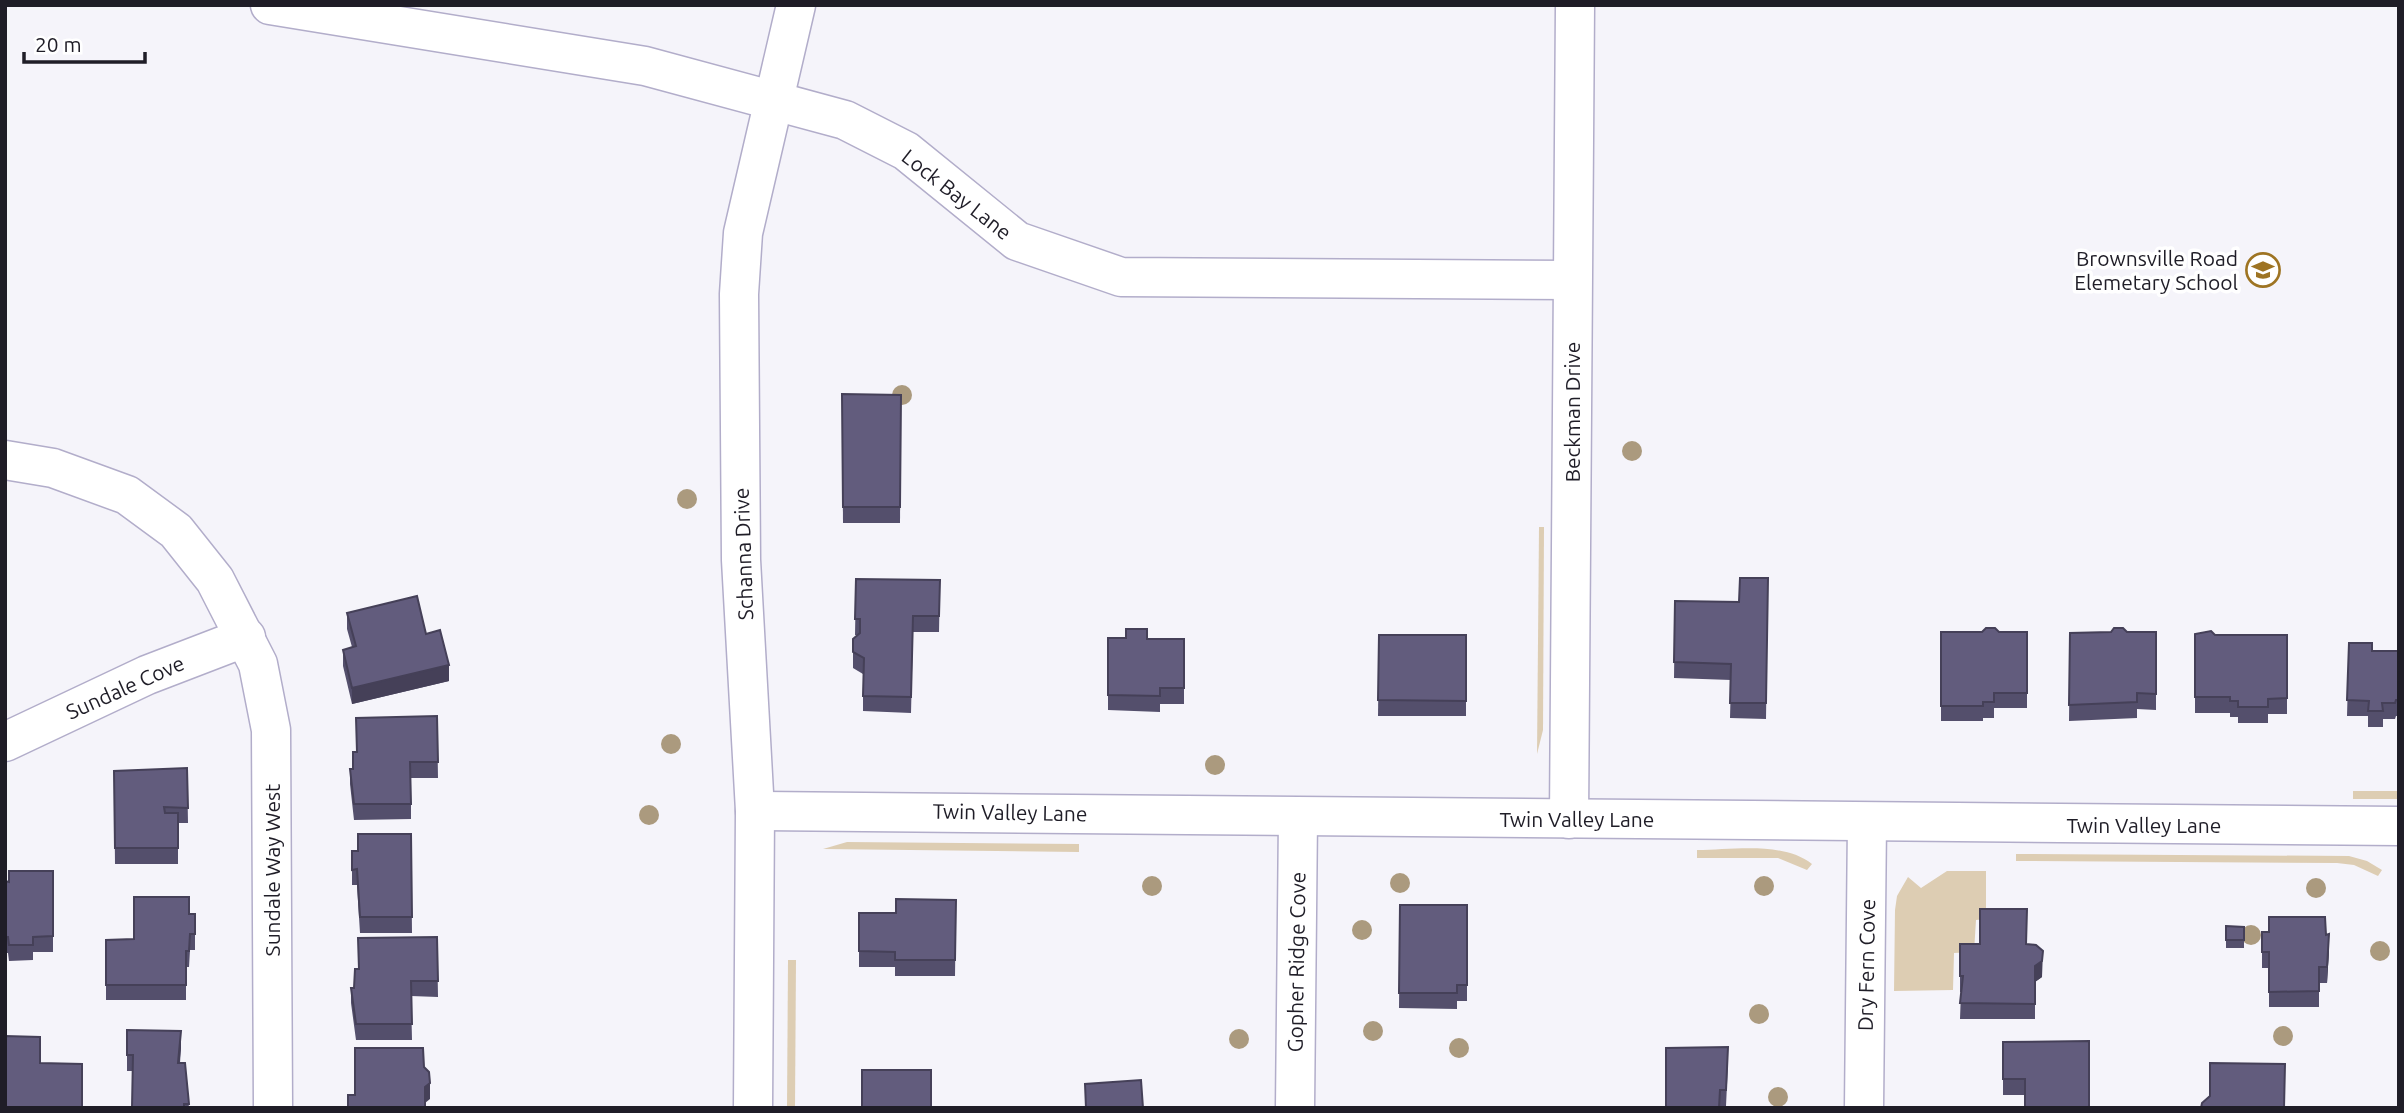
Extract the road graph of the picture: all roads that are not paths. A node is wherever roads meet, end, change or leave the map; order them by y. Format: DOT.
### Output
graph roads {
  1 [pos="270,5"];
  2 [pos="796,5"];
  3 [pos="1575,5"];
  4 [pos="773,99"];
  5 [pos="1572,280"];
  6 [pos="5,460"];
  7 [pos="246,637"];
  8 [pos="5,742"];
  9 [pos="755,811"];
  10 [pos="1298,817"];
  11 [pos="1569,819"];
  12 [pos="1867,822"];
  13 [pos="2399,827"];
  14 [pos="273,1108"];
  15 [pos="753,1108"];
  16 [pos="1295,1108"];
  17 [pos="1864,1108"];
  1 -- 4 [label="street, Lock Bay Lane"];
  2 -- 4 [label="street, Schanna Drive"];
  3 -- 5 [label="street, Beckman Drive"];
  4 -- 5 [label="street, Lock Bay Lane"];
  4 -- 9 [label="street, Schanna Drive"];
  5 -- 11 [label="street, Beckman Drive"];
  6 -- 7 [label="street, Sundale Way West"];
  7 -- 8 [label="street, Sundale Cove"];
  7 -- 14 [label="street, Sundale Way West"];
  9 -- 10 [label="street, Twin Valley Lane"];
  9 -- 15 [label="street, Schanna Drive"];
  10 -- 11 [label="street, Twin Valley Lane"];
  10 -- 16 [label="street, Gopher Ridge Cove"];
  11 -- 12 [label="street, Twin Valley Lane"];
  12 -- 13 [label="street, Twin Valley Lane"];
  12 -- 17 [label="street, Dry Fern Cove"];
}
